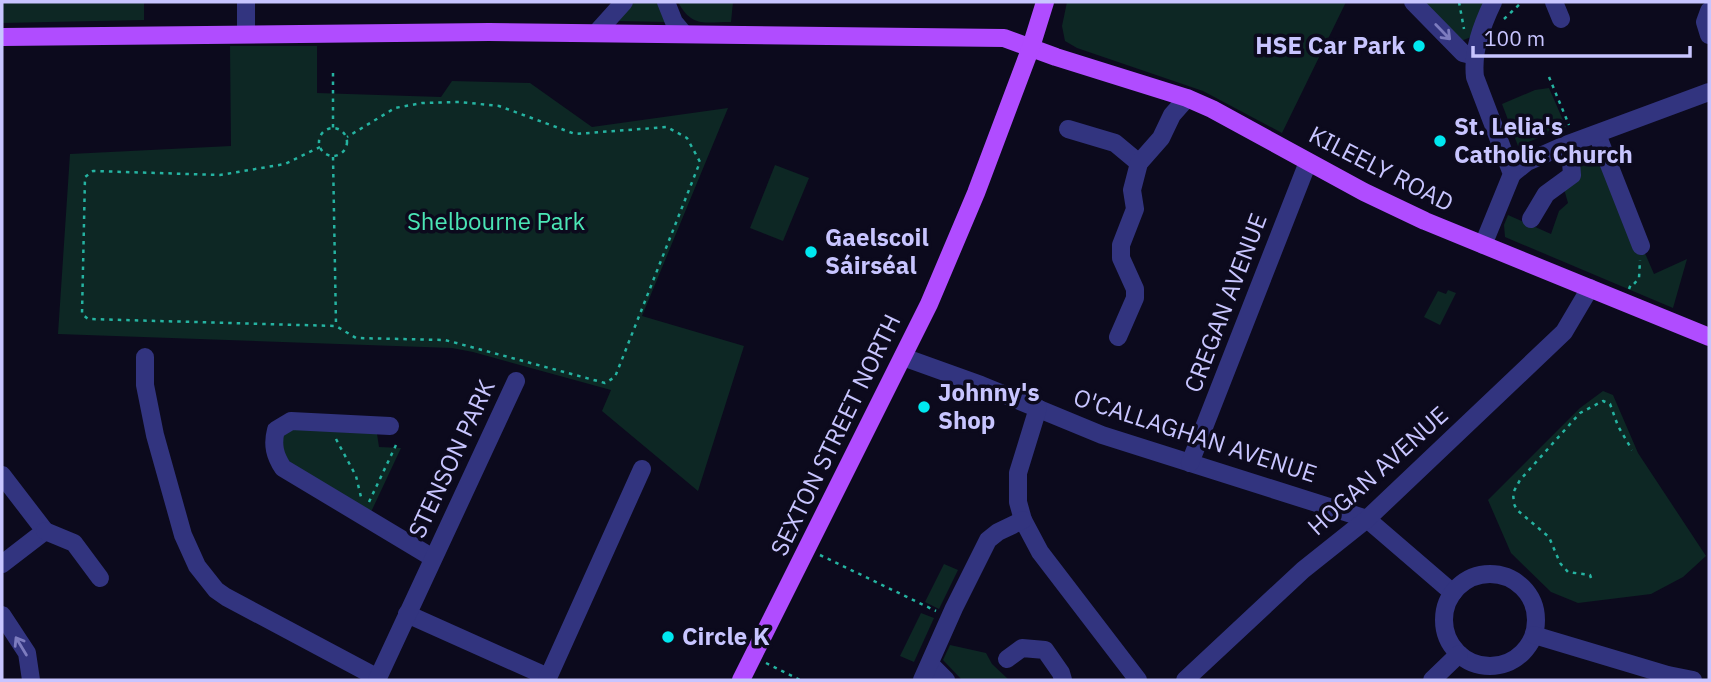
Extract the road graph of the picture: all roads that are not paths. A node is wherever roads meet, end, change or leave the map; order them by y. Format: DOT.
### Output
graph roads {
  1 [pos="246,2"];
  2 [pos="624,2"];
  3 [pos="666,2"];
  4 [pos="1045,2"];
  5 [pos="1413,2"];
  6 [pos="1493,2"];
  7 [pos="1709,11"];
  8 [pos="597,32"];
  9 [pos="246,33"];
  10 [pos="684,34"];
  11 [pos="1709,35"];
  12 [pos="2,37"];
  13 [pos="1031,47"];
  14 [pos="1469,54"];
  15 [pos="1709,92"];
  16 [pos="1187,98"];
  17 [pos="1068,129"];
  18 [pos="1580,140"];
  19 [pos="1308,162"];
  20 [pos="1139,163"];
  21 [pos="1512,174"];
  22 [pos="1531,219"];
  23 [pos="1483,245"];
  24 [pos="1641,246"];
  25 [pos="1590,288"];
  26 [pos="1118,337"];
  27 [pos="1709,337"];
  28 [pos="145,357"];
  29 [pos="903,358"];
  30 [pos="516,381"];
  31 [pos="1038,408"];
  32 [pos="390,426"];
  33 [pos="1190,463"];
  34 [pos="642,470"];
  35 [pos="2,475"];
  36 [pos="1367,519"];
  37 [pos="1023,520"];
  38 [pos="45,531"];
  39 [pos="433,558"];
  40 [pos="2,564"];
  41 [pos="100,578"];
  42 [pos="1453,593"];
  43 [pos="407,614"];
  44 [pos="2,615"];
  45 [pos="1534,635"];
  46 [pos="1459,654"];
  47 [pos="1007,659"];
  48 [pos="926,672"];
  49 [pos="378,679"];
  50 [pos="548,679"];
  51 [pos="31,680"];
  52 [pos="741,680"];
  53 [pos="946,680"];
  54 [pos="1063,680"];
  55 [pos="1138,680"];
  56 [pos="1185,680"];
  57 [pos="1432,680"];
  58 [pos="1693,680"];
  1 -- 9 [label="street"];
  2 -- 8 [label="street"];
  3 -- 10 [label="street"];
  4 -- 13 [label="main road, SEXTON STREET NORTH"];
  5 -- 14 [label="street, one-way"];
  6 -- 14 [label="street"];
  7 -- 11 [label="street"];
  8 -- 9 [label="main road, KILEELY ROAD"];
  8 -- 10 [label="main road, KILEELY ROAD"];
  9 -- 12 [label="main road, KILEELY ROAD"];
  10 -- 13 [label="main road, KILEELY ROAD"];
  13 -- 16 [label="main road, KILEELY ROAD"];
  13 -- 29 [label="main road, SEXTON STREET NORTH"];
  14 -- 21 [label="street"];
  15 -- 18 [label="street"];
  16 -- 19 [label="main road, KILEELY ROAD"];
  16 -- 20 [label="street"];
  17 -- 20 [label="street"];
  18 -- 21 [label="street"];
  18 -- 22 [label="street"];
  18 -- 24 [label="street"];
  19 -- 23 [label="main road, KILEELY ROAD"];
  19 -- 33 [label="street, CREGAN AVENUE"];
  20 -- 26 [label="street"];
  21 -- 23 [label="street"];
  23 -- 25 [label="main road, KILEELY ROAD"];
  25 -- 27 [label="main road, KILEELY ROAD"];
  25 -- 36 [label="street, HOGAN AVENUE"];
  28 -- 49 [label="street"];
  29 -- 31 [label="street, O'CALLAGHAN AVENUE"];
  29 -- 52 [label="main road, SEXTON STREET NORTH"];
  30 -- 39 [label="street, STENSON PARK"];
  31 -- 33 [label="street, O'CALLAGHAN AVENUE"];
  31 -- 37 [label="street"];
  32 -- 39 [label="street, STENSON PARK"];
  33 -- 36 [label="street, O'CALLAGHAN AVENUE"];
  34 -- 50 [label="street"];
  35 -- 38 [label="street"];
  36 -- 42 [label="street, O'CALLAGHAN AVENUE"];
  36 -- 56 [label="street, HOGAN AVENUE"];
  37 -- 48 [label="street"];
  37 -- 55 [label="street"];
  38 -- 40 [label="street"];
  38 -- 41 [label="street"];
  39 -- 43 [label="street, STENSON PARK"];
  42 -- 45 [label="street"];
  42 -- 46 [label="street"];
  43 -- 49 [label="street, STENSON PARK"];
  43 -- 50 [label="street"];
  51 -- 44 [label="street, one-way"];
  45 -- 46 [label="street"];
  45 -- 58 [label="street"];
  46 -- 57 [label="street"];
  47 -- 54 [label="street"];
  48 -- 53 [label="street"];
}
